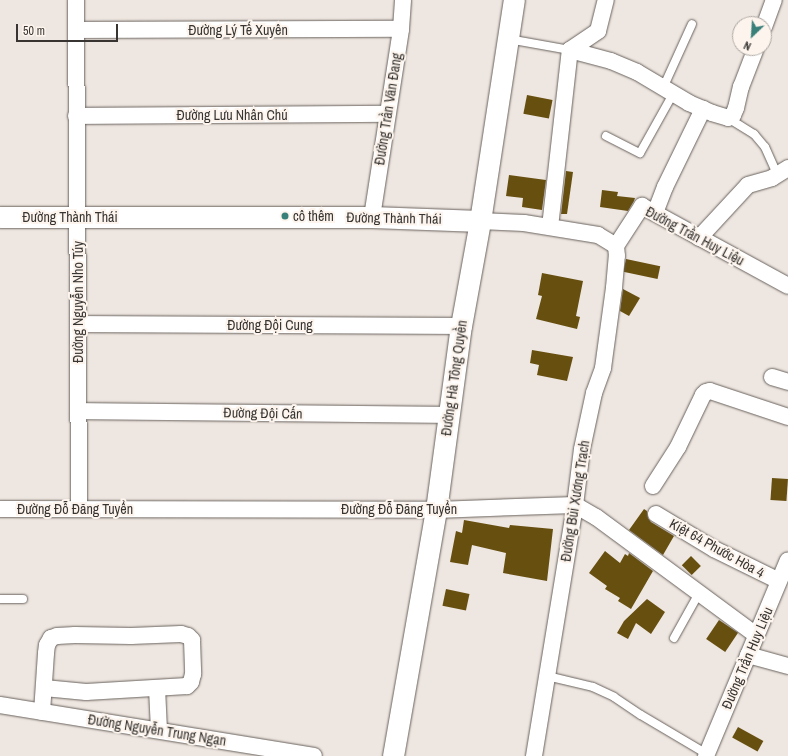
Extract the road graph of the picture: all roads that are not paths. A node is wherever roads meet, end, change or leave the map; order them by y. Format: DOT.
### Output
graph roads {
  1 [pos="76,0"];
  2 [pos="403,0"];
  3 [pos="514,0"];
  4 [pos="606,0"];
  5 [pos="774,0"];
  6 [pos="768,16"];
  7 [pos="692,24"];
  8 [pos="401,29"];
  9 [pos="76,30"];
  10 [pos="508,39"];
  11 [pos="570,50"];
  12 [pos="753,56"];
  13 [pos="668,91"];
  14 [pos="704,110"];
  15 [pos="387,114"];
  16 [pos="76,116"];
  17 [pos="728,118"];
  18 [pos="606,136"];
  19 [pos="783,171"];
  20 [pos="655,213"];
  21 [pos="0,217"];
  22 [pos="372,217"];
  23 [pos="78,218"];
  24 [pos="480,221"];
  25 [pos="550,227"];
  26 [pos="699,238"];
  27 [pos="616,246"];
  28 [pos="788,286"];
  29 [pos="78,324"];
  30 [pos="461,326"];
  31 [pos="772,377"];
  32 [pos="788,382"];
  33 [pos="78,411"];
  34 [pos="448,416"];
  35 [pos="788,417"];
  36 [pos="653,486"];
  37 [pos="575,505"];
  38 [pos="0,509"];
  39 [pos="79,509"];
  40 [pos="436,510"];
  41 [pos="656,514"];
  42 [pos="788,560"];
  43 [pos="783,578"];
  44 [pos="699,593"];
  45 [pos="0,599"];
  46 [pos="23,599"];
  47 [pos="756,635"];
  48 [pos="674,638"];
  49 [pos="748,655"];
  50 [pos="788,666"];
  51 [pos="547,676"];
  52 [pos="44,688"];
  53 [pos="157,688"];
  54 [pos="0,705"];
  55 [pos="42,712"];
  56 [pos="159,730"];
  57 [pos="706,755"];
  58 [pos="314,756"];
  59 [pos="393,756"];
  60 [pos="534,756"];
  1 -- 9 [label="street, Đường Nguyễn Nho Túy"];
  2 -- 8 [label="street, Đường Trần Văn Đang"];
  3 -- 10 [label="street, Đường Hà Tông Quyền"];
  4 -- 11 [label="street"];
  5 -- 6 [label="street"];
  7 -- 13 [label="lane"];
  8 -- 9 [label="street, Đường Lý Tế Xuyên"];
  8 -- 15 [label="street, Đường Trần Văn Đang"];
  9 -- 16 [label="street, Đường Nguyễn Nho Túy"];
  10 -- 11 [label="lane"];
  10 -- 24 [label="street, Đường Hà Tông Quyền"];
  11 -- 13 [label="street"];
  11 -- 25 [label="street"];
  12 -- 17 [label="street"];
  13 -- 14 [label="street"];
  13 -- 18 [label="lane"];
  14 -- 17 [label="street"];
  14 -- 20 [label="street"];
  15 -- 16 [label="street, Đường Lưu Nhân Chú"];
  15 -- 22 [label="street, Đường Trần Văn Đang"];
  16 -- 23 [label="street, Đường Nguyễn Nho Túy"];
  17 -- 19 [label="lane"];
  19 -- 26 [label="street"];
  20 -- 26 [label="street, Đường Trần Huy Liệu"];
  20 -- 27 [label="street, Đường Trần Huy Liệu"];
  21 -- 23 [label="street, Đường Thành Thái"];
  22 -- 23 [label="street, Đường Thành Thái"];
  22 -- 24 [label="street, Đường Thành Thái"];
  23 -- 29 [label="street, Đường Nguyễn Nho Túy"];
  24 -- 25 [label="street, Đường Thành Thái"];
  24 -- 30 [label="street, Đường Hà Tông Quyền"];
  25 -- 27 [label="street, Đường Thành Thái"];
  26 -- 28 [label="street, Đường Trần Huy Liệu"];
  27 -- 37 [label="street, Đường Bùi Xương Trạch"];
  29 -- 30 [label="street, Đường Đội Cung"];
  29 -- 33 [label="street, Đường Nguyễn Nho Túy"];
  30 -- 34 [label="street, Đường Hà Tông Quyền"];
  31 -- 32 [label="street"];
  33 -- 34 [label="street, Đường Đội Cấn"];
  33 -- 39 [label="street, Đường Nguyễn Nho Túy"];
  34 -- 40 [label="street, Đường Hà Tông Quyền"];
  35 -- 36 [label="street"];
  37 -- 40 [label="street, Đường Đỗ Đăng Tuyển"];
  37 -- 44 [label="street"];
  37 -- 51 [label="street, Đường Bùi Xương Trạch"];
  38 -- 39 [label="street, Đường Đỗ Đăng Tuyển"];
  39 -- 40 [label="street, Đường Đỗ Đăng Tuyển"];
  40 -- 59 [label="street, Đường Hà Tông Quyền"];
  41 -- 43 [label="street, Kiệt 64 Phước Hòa 4"];
  42 -- 43 [label="street, Đường Trần Huy Liệu"];
  43 -- 47 [label="street, Đường Trần Huy Liệu"];
  44 -- 47 [label="street"];
  44 -- 48 [label="lane"];
  45 -- 46 [label="lane"];
  47 -- 49 [label="street, Đường Trần Huy Liệu"];
  49 -- 50 [label="street"];
  49 -- 57 [label="street, Đường Trần Huy Liệu"];
  51 -- 57 [label="lane"];
  51 -- 60 [label="street, Đường Bùi Xương Trạch"];
  52 -- 53 [label="street"];
  52 -- 53 [label="street"];
  52 -- 55 [label="street"];
  53 -- 56 [label="street"];
  54 -- 55 [label="street, Đường Nguyễn Trung Ngạn"];
  55 -- 56 [label="street, Đường Nguyễn Trung Ngạn"];
  56 -- 58 [label="street, Đường Nguyễn Trung Ngạn"];
}
